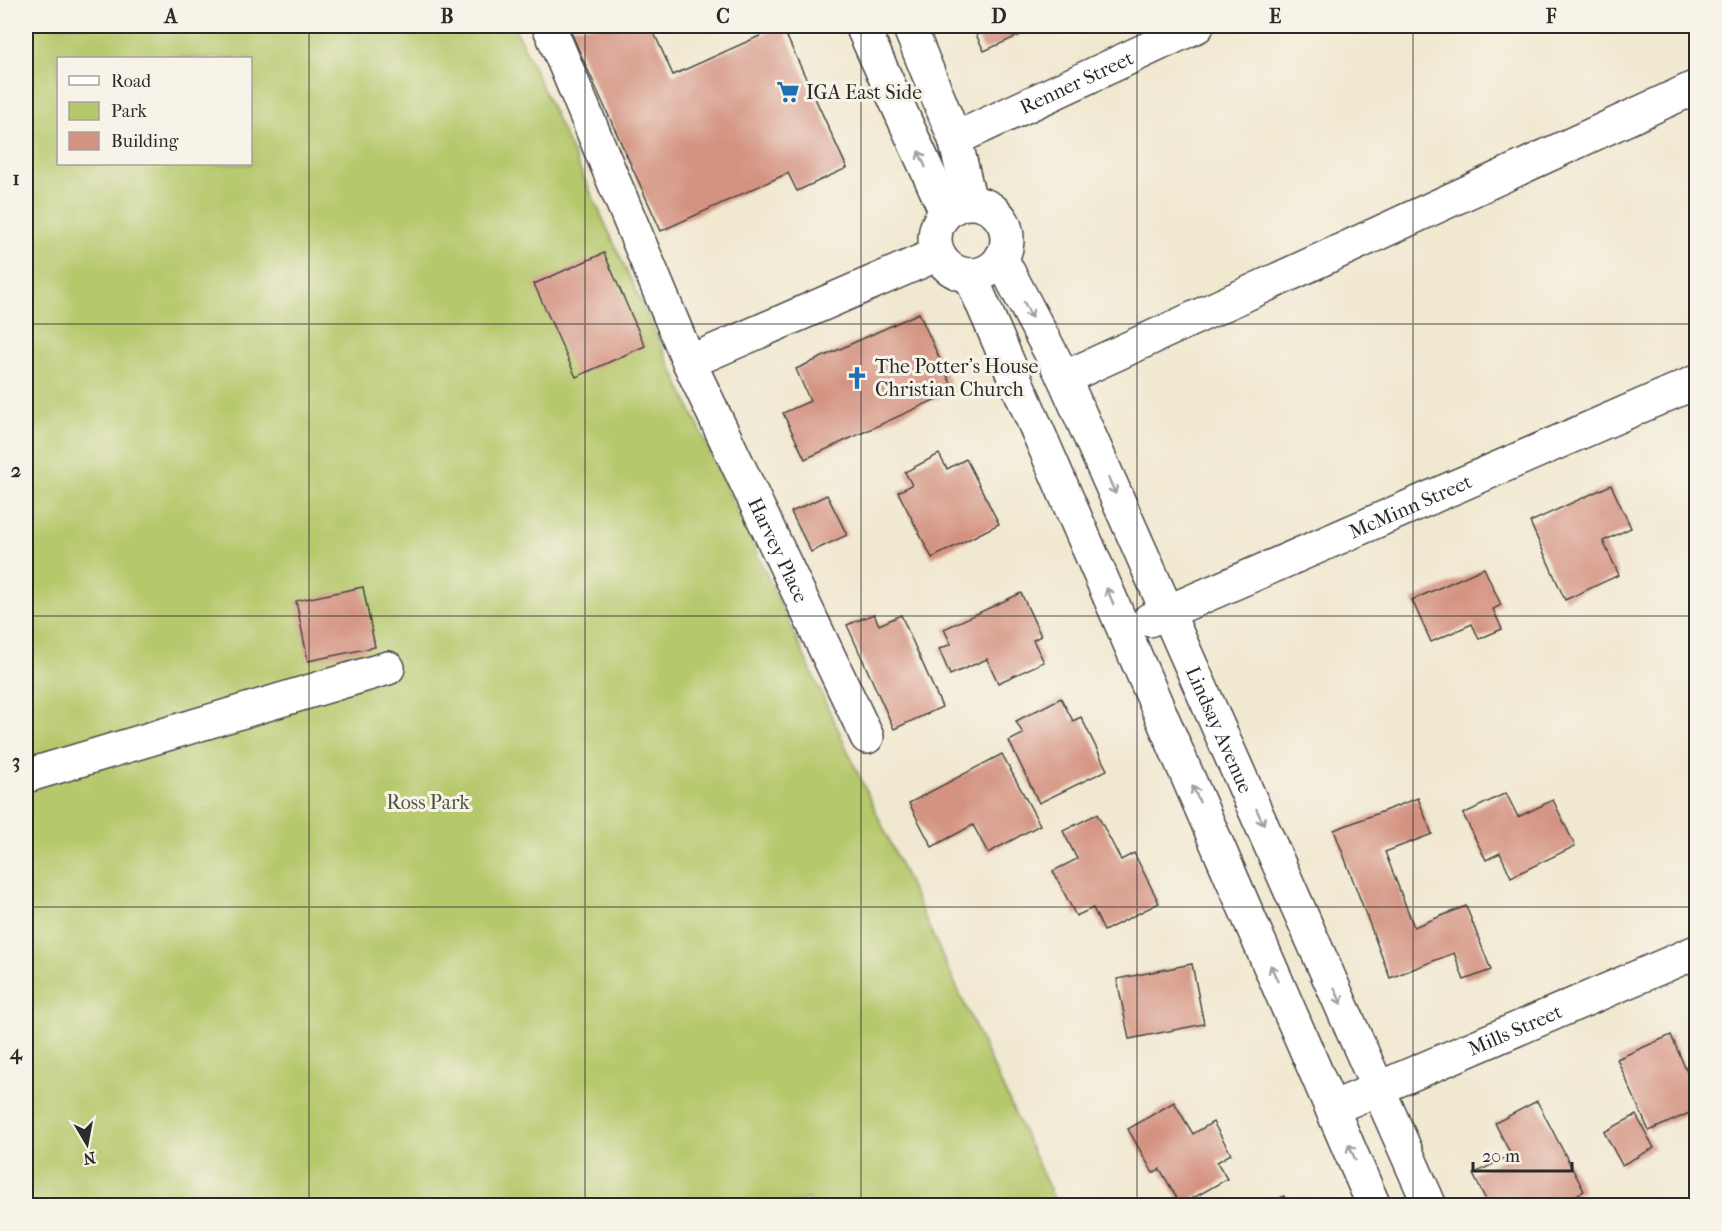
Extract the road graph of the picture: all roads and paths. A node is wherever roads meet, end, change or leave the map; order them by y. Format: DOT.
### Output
graph roads {
  1 [pos="549,26"];
  2 [pos="862,26"];
  3 [pos="909,26"];
  4 [pos="1197,26"];
  5 [pos="1696,87"];
  6 [pos="955,139"];
  7 [pos="958,207"];
  8 [pos="938,254"];
  9 [pos="1001,258"];
  10 [pos="970,275"];
  11 [pos="689,362"];
  12 [pos="1064,378"];
  13 [pos="1696,382"];
  14 [pos="1168,613"];
  15 [pos="1124,629"];
  16 [pos="388,668"];
  17 [pos="867,737"];
  18 [pos="26,776"];
  19 [pos="1696,952"];
  20 [pos="1379,1090"];
  21 [pos="1333,1108"];
  22 [pos="1374,1206"];
  23 [pos="1430,1206"];
  1 -- 11 [label="street, Harvey Place"];
  7 -- 2 [label="street, one-way"];
  3 -- 6 [label="street"];
  4 -- 6 [label="street, Renner Street"];
  5 -- 12 [label="street"];
  6 -- 7 [label="street"];
  7 -- 8 [label="street"];
  7 -- 9 [label="street"];
  8 -- 10 [label="street"];
  8 -- 11 [label="street"];
  9 -- 10 [label="street"];
  9 -- 12 [label="street, Lindsay Avenue, one-way"];
  15 -- 10 [label="street, one-way"];
  11 -- 17 [label="street, Harvey Place"];
  12 -- 14 [label="street, Lindsay Avenue, one-way"];
  13 -- 14 [label="street, McMinn Street"];
  14 -- 15 [label="street, McMinn Street"];
  14 -- 20 [label="street, Lindsay Avenue, one-way"];
  21 -- 15 [label="street, one-way"];
  16 -- 18 [label="street"];
  19 -- 20 [label="street, Mills Street"];
  20 -- 21 [label="street, Mills Street"];
  20 -- 23 [label="street, Lindsay Avenue"];
  22 -- 21 [label="street, one-way"];
}
